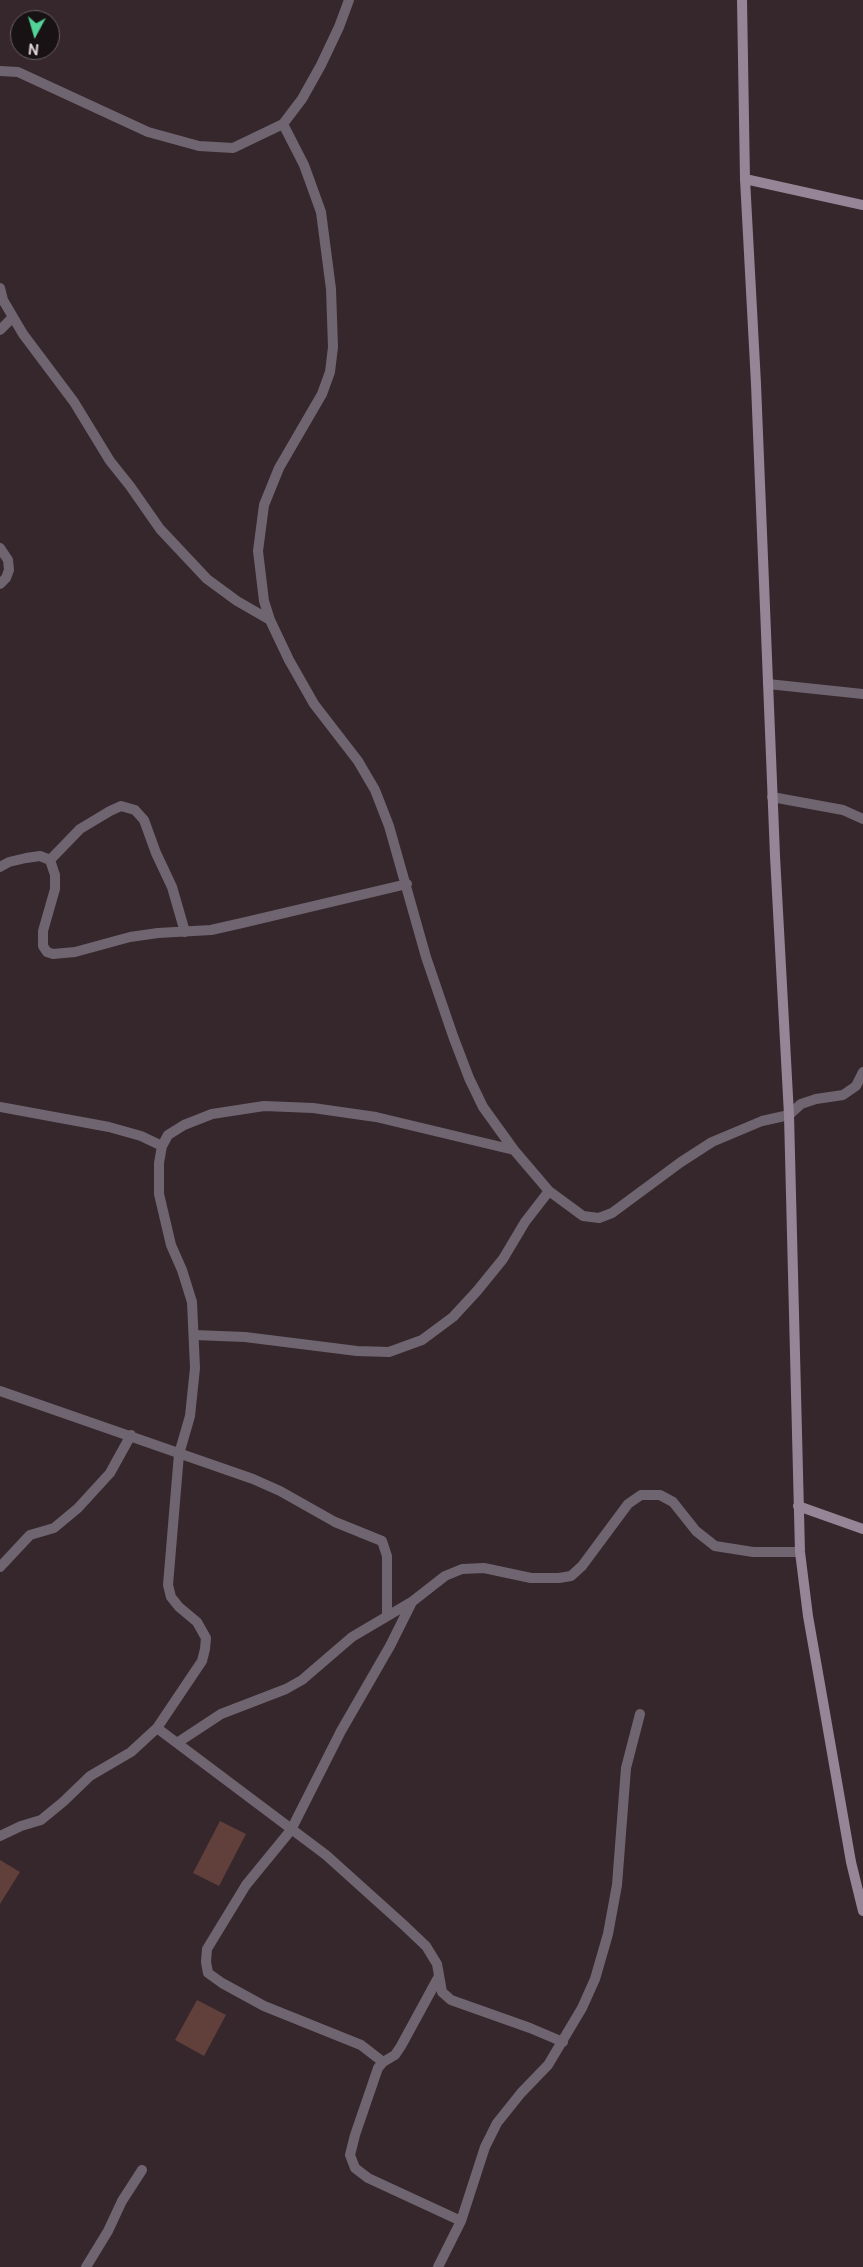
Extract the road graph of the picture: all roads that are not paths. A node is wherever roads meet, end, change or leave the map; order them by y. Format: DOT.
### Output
graph roads {
  1 [pos="348,0"];
  2 [pos="742,0"];
  3 [pos="0,71"];
  4 [pos="283,124"];
  5 [pos="745,179"];
  6 [pos="863,205"];
  7 [pos="0,288"];
  8 [pos="13,317"];
  9 [pos="0,330"];
  10 [pos="0,548"];
  11 [pos="0,584"];
  12 [pos="270,620"];
  13 [pos="768,684"];
  14 [pos="863,694"];
  15 [pos="772,797"];
  16 [pos="863,819"];
  17 [pos="50,860"];
  18 [pos="0,867"];
  19 [pos="407,884"];
  20 [pos="185,932"];
  21 [pos="863,1072"];
  22 [pos="0,1107"];
  23 [pos="789,1114"];
  24 [pos="162,1146"];
  25 [pos="514,1150"];
  26 [pos="549,1191"];
  27 [pos="194,1335"];
  28 [pos="0,1391"];
  29 [pos="131,1436"];
  30 [pos="179,1454"];
  31 [pos="798,1506"];
  32 [pos="863,1529"];
  33 [pos="800,1552"];
  34 [pos="0,1567"];
  35 [pos="413,1602"];
  36 [pos="387,1616"];
  37 [pos="640,1714"];
  38 [pos="157,1728"];
  39 [pos="177,1744"];
  40 [pos="291,1830"];
  41 [pos="0,1836"];
  42 [pos="863,1911"];
  43 [pos="438,1978"];
  44 [pos="563,2042"];
  45 [pos="383,2062"];
  46 [pos="142,2170"];
  47 [pos="461,2221"];
  48 [pos="86,2267"];
  49 [pos="438,2267"];
  1 -- 4 [label="street"];
  2 -- 5 [label="street"];
  3 -- 4 [label="street"];
  4 -- 12 [label="street"];
  5 -- 6 [label="street"];
  5 -- 13 [label="street"];
  7 -- 8 [label="street"];
  8 -- 9 [label="street"];
  8 -- 12 [label="street"];
  10 -- 11 [label="street"];
  12 -- 19 [label="street"];
  13 -- 14 [label="street"];
  13 -- 15 [label="street"];
  15 -- 16 [label="street"];
  15 -- 23 [label="street"];
  17 -- 18 [label="street"];
  17 -- 20 [label="street"];
  17 -- 20 [label="street"];
  19 -- 20 [label="street"];
  19 -- 25 [label="street"];
  21 -- 23 [label="street"];
  22 -- 24 [label="street"];
  23 -- 26 [label="street"];
  23 -- 31 [label="street"];
  24 -- 25 [label="street"];
  24 -- 27 [label="street"];
  25 -- 26 [label="street"];
  26 -- 27 [label="street"];
  27 -- 30 [label="street"];
  28 -- 29 [label="street"];
  29 -- 30 [label="street"];
  29 -- 34 [label="street"];
  30 -- 36 [label="street"];
  30 -- 38 [label="street"];
  31 -- 32 [label="street"];
  31 -- 33 [label="street"];
  33 -- 35 [label="street"];
  33 -- 42 [label="street"];
  35 -- 36 [label="street"];
  35 -- 40 [label="street"];
  36 -- 39 [label="street"];
  37 -- 44 [label="street"];
  38 -- 39 [label="street"];
  38 -- 41 [label="street"];
  39 -- 40 [label="street"];
  40 -- 43 [label="street"];
  40 -- 45 [label="street"];
  43 -- 44 [label="street"];
  43 -- 45 [label="street"];
  44 -- 47 [label="street"];
  45 -- 47 [label="street"];
  46 -- 48 [label="street"];
  47 -- 49 [label="street"];
}
